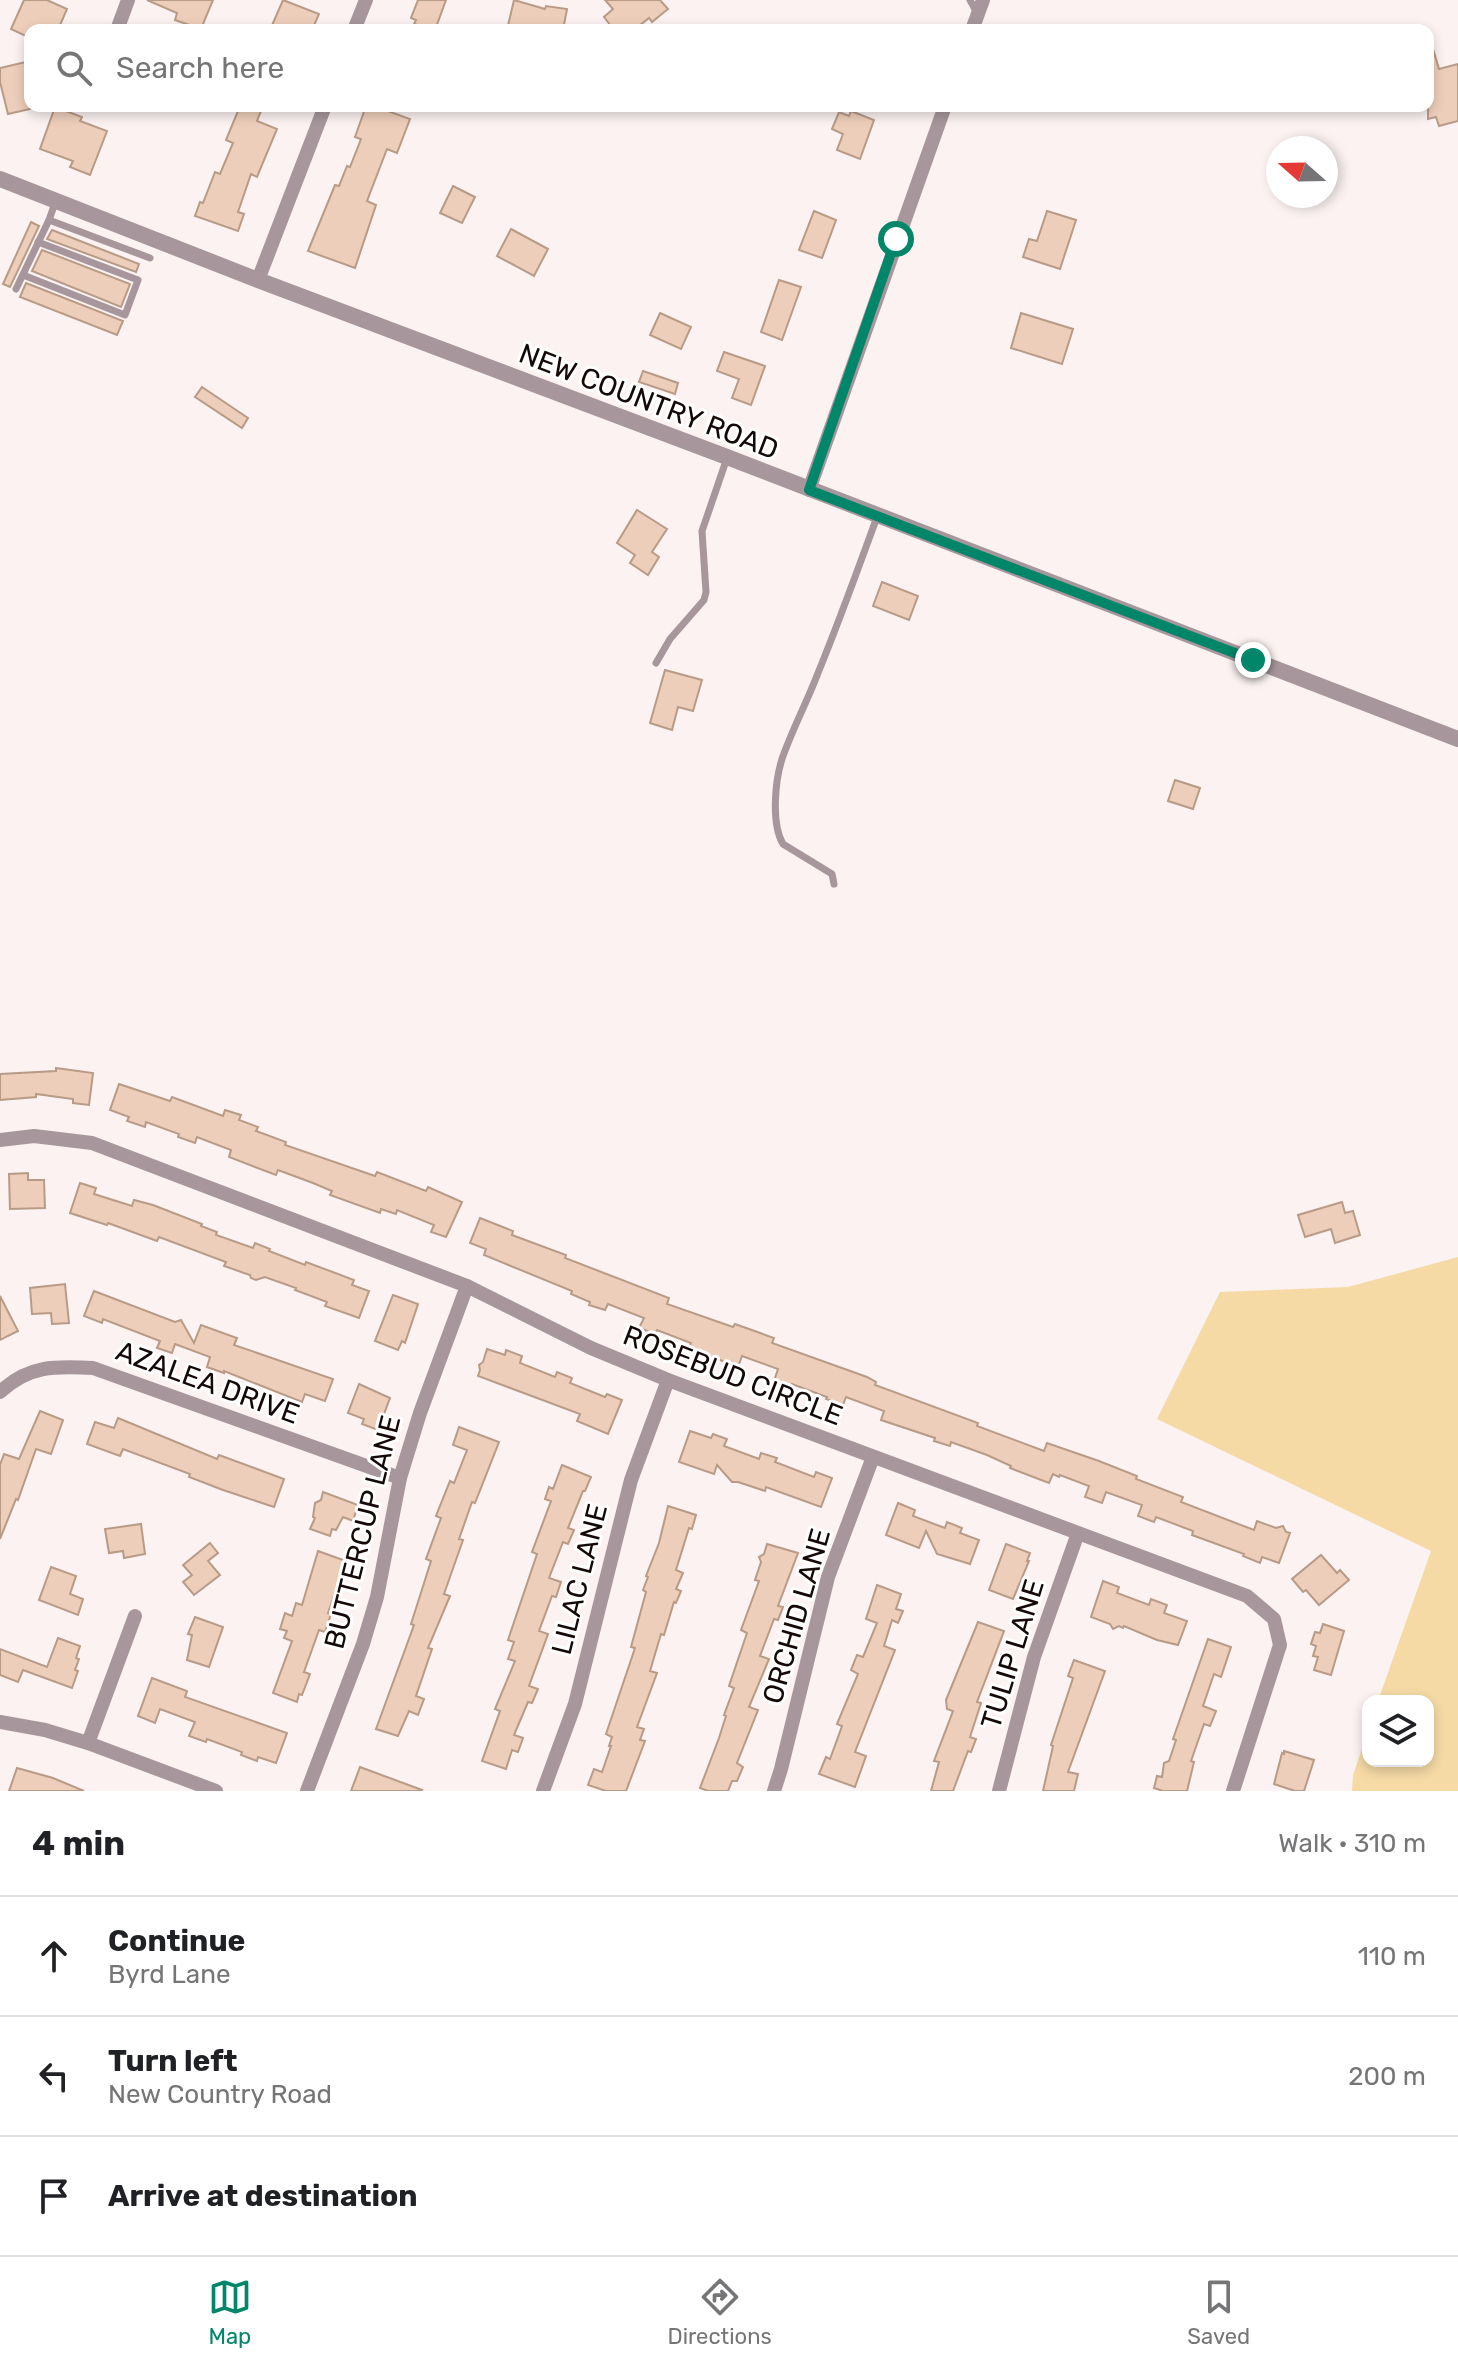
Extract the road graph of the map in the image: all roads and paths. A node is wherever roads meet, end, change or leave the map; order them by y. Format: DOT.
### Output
graph roads {
  1 [pos="128,0"];
  2 [pos="366,0"];
  3 [pos="970,0"];
  4 [pos="983,0"];
  5 [pos="978,15"];
  6 [pos="119,24"];
  7 [pos="356,24"];
  8 [pos="974,24"];
  9 [pos="323,112"];
  10 [pos="943,112"];
  11 [pos="0,179"];
  12 [pos="56,200"];
  13 [pos="49,220"];
  14 [pos="38,242"];
  15 [pos="150,258"];
  16 [pos="23,275"];
  17 [pos="258,280"];
  18 [pos="16,289"];
  19 [pos="727,457"];
  20 [pos="809,490"];
  21 [pos="877,517"];
  22 [pos="656,663"];
  23 [pos="1458,739"];
  24 [pos="834,884"];
  25 [pos="0,1140"];
  26 [pos="467,1286"];
  27 [pos="668,1380"];
  28 [pos="0,1392"];
  29 [pos="873,1457"];
  30 [pos="400,1478"];
  31 [pos="1078,1533"];
  32 [pos="135,1616"];
  33 [pos="0,1722"];
  34 [pos="88,1743"];
  35 [pos="216,1791"];
  36 [pos="307,1791"];
  37 [pos="543,1791"];
  38 [pos="774,1791"];
  39 [pos="999,1791"];
  40 [pos="1233,1791"];
  1 -- 6 [label="street"];
  2 -- 7 [label="street"];
  3 -- 5 [label="lane"];
  4 -- 5 [label="street"];
  5 -- 8 [label="street"];
  9 -- 17 [label="street"];
  10 -- 20 [label="street"];
  11 -- 12 [label="street, NEW COUNTRY ROAD"];
  12 -- 13 [label="lane"];
  12 -- 17 [label="street, NEW COUNTRY ROAD"];
  13 -- 14 [label="lane"];
  13 -- 15 [label="lane"];
  14 -- 16 [label="lane"];
  14 -- 16 [label="lane"];
  16 -- 18 [label="lane"];
  17 -- 19 [label="street, NEW COUNTRY ROAD"];
  19 -- 20 [label="street, NEW COUNTRY ROAD"];
  19 -- 22 [label="lane"];
  20 -- 21 [label="street, NEW COUNTRY ROAD"];
  21 -- 23 [label="street, NEW COUNTRY ROAD"];
  21 -- 24 [label="lane"];
  25 -- 26 [label="street, ROSEBUD CIRCLE"];
  26 -- 27 [label="street, ROSEBUD CIRCLE"];
  26 -- 30 [label="street, BUTTERCUP LANE"];
  27 -- 29 [label="street, ROSEBUD CIRCLE"];
  27 -- 37 [label="street, LILAC LANE"];
  28 -- 30 [label="street, AZALEA DRIVE"];
  29 -- 31 [label="street, ROSEBUD CIRCLE"];
  29 -- 38 [label="street, ORCHID LANE"];
  30 -- 36 [label="street, BUTTERCUP LANE"];
  31 -- 39 [label="street, TULIP LANE"];
  31 -- 40 [label="street, ROSEBUD CIRCLE"];
  32 -- 34 [label="street"];
  33 -- 34 [label="street"];
  34 -- 35 [label="street"];
}
